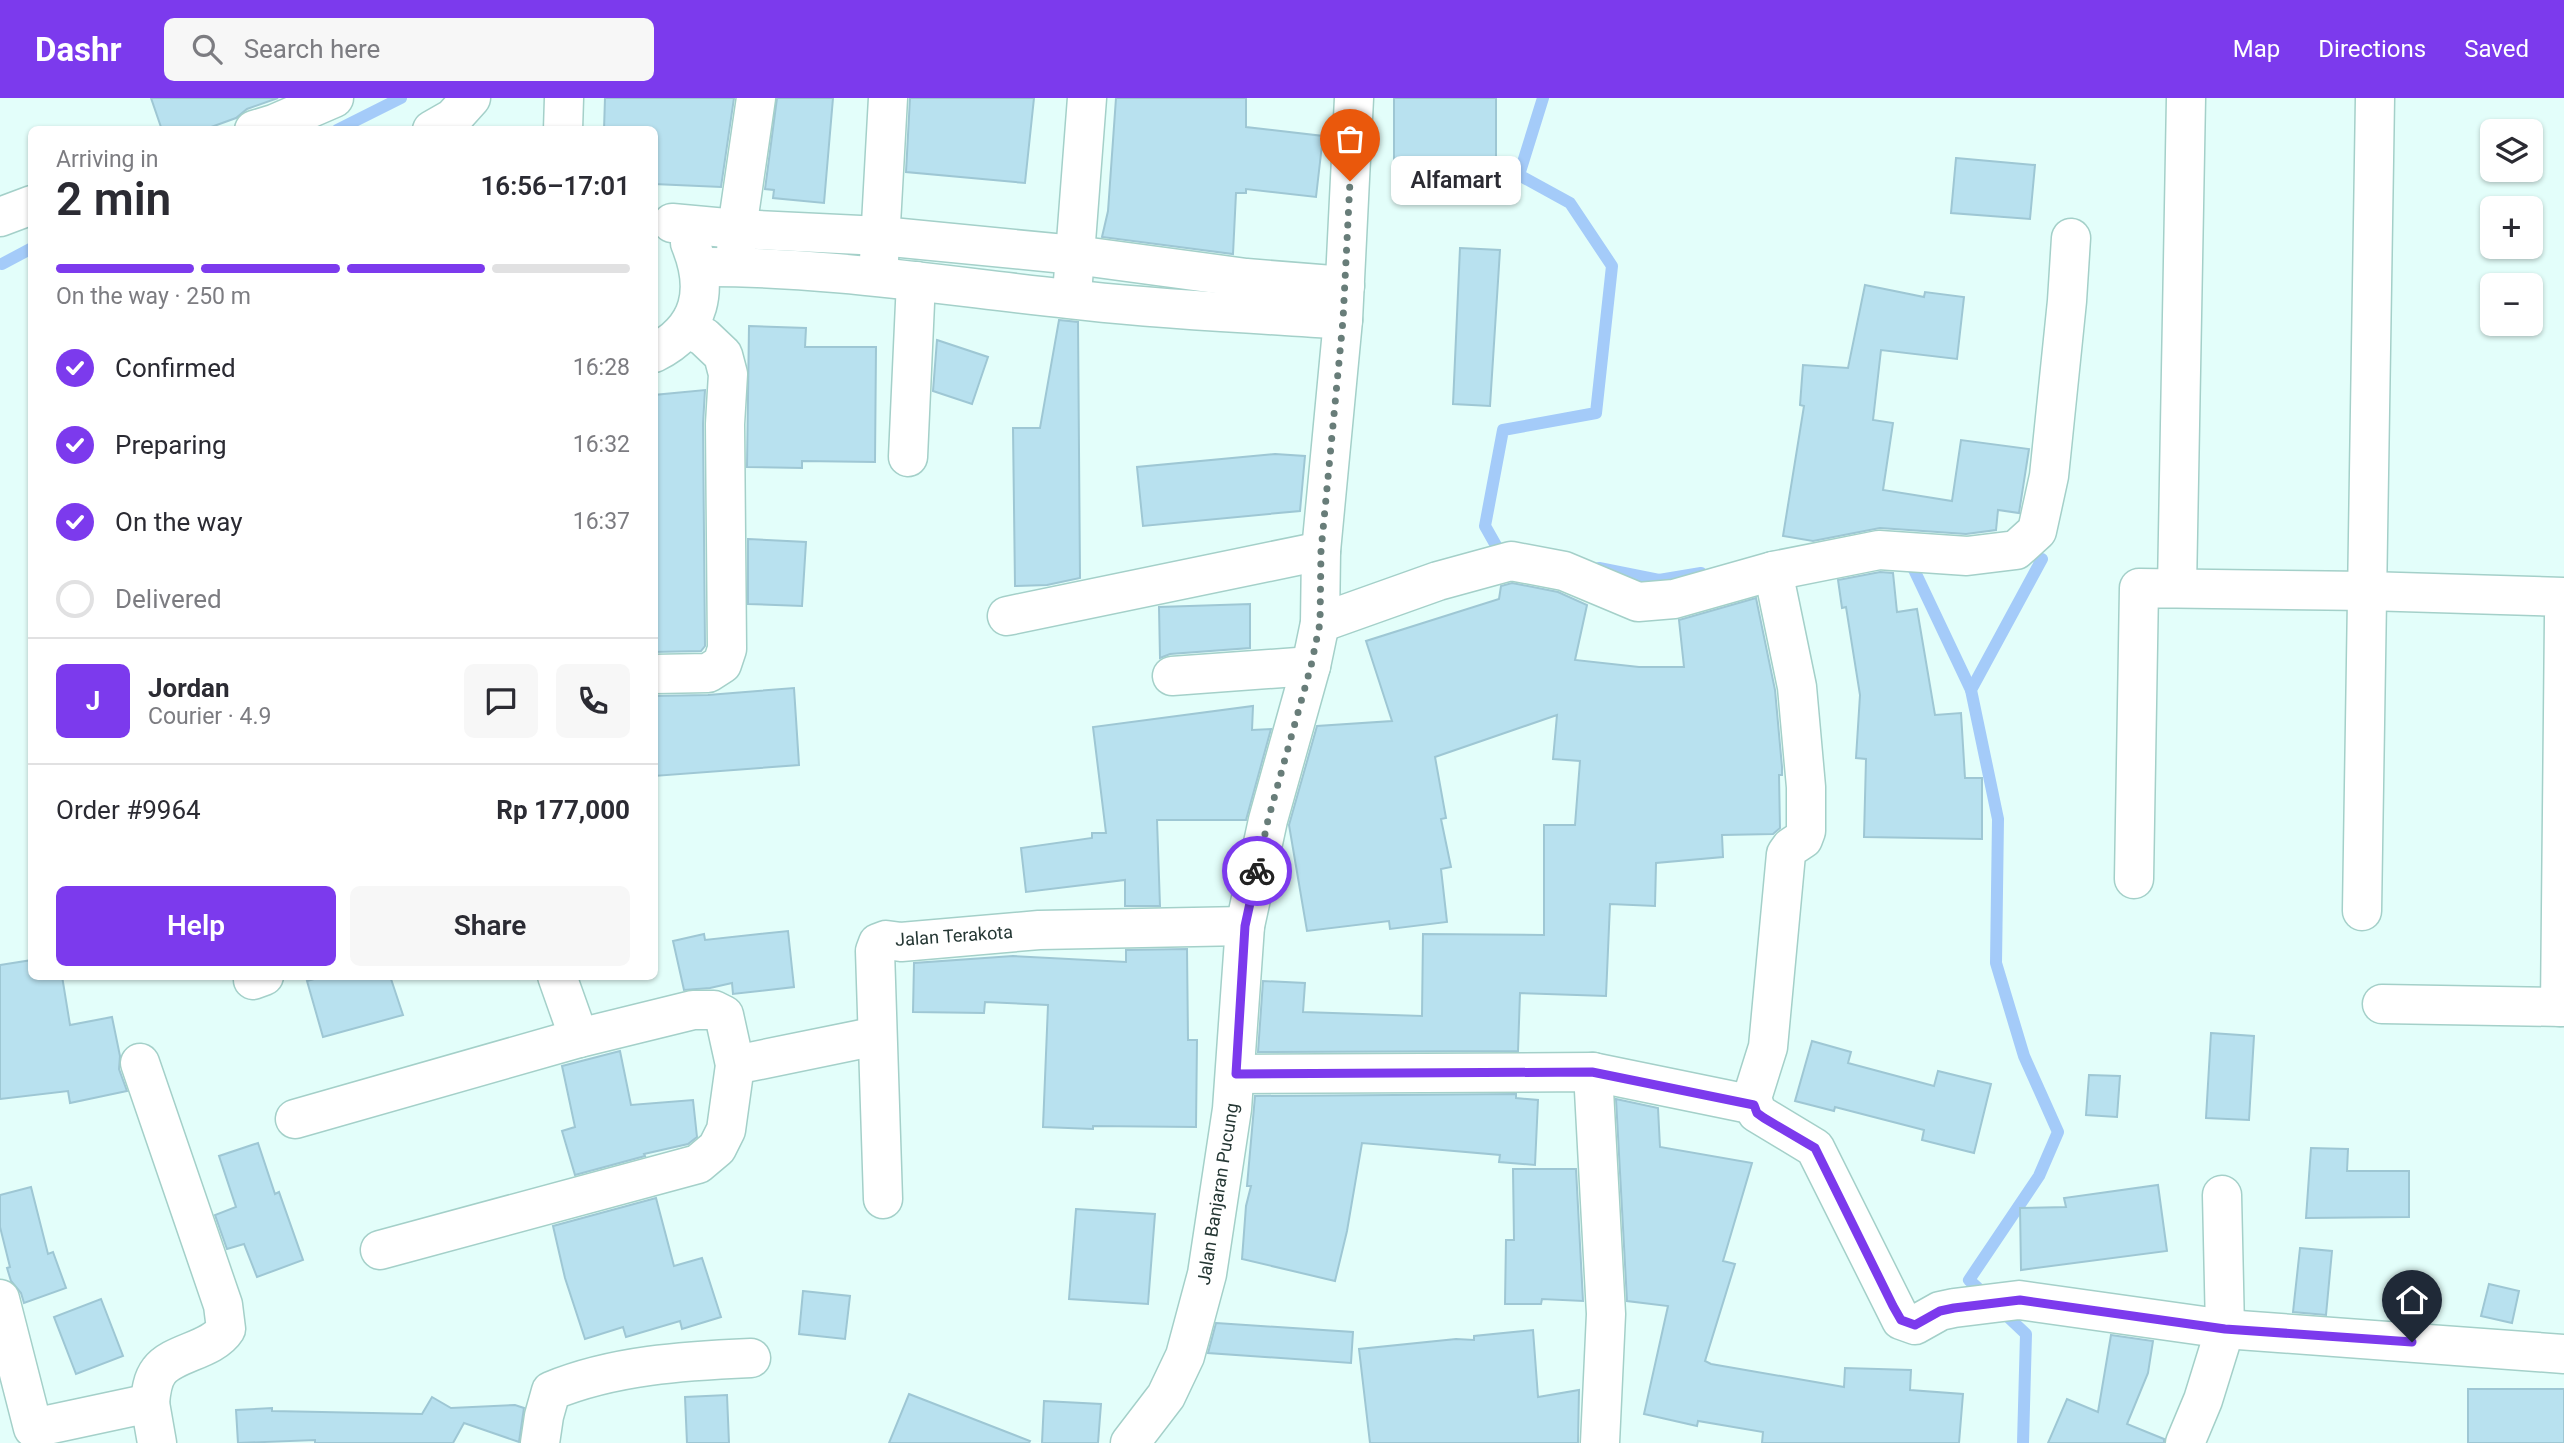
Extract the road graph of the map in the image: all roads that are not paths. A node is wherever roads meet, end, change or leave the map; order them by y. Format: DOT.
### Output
graph roads {
  1 [pos="334,98"];
  2 [pos="471,98"];
  3 [pos="564,98"];
  4 [pos="756,98"];
  5 [pos="888,98"];
  6 [pos="1087,98"];
  7 [pos="1354,98"];
  8 [pos="2186,98"];
  9 [pos="2375,98"];
  10 [pos="267,126"];
  11 [pos="439,126"];
  12 [pos="563,126"];
  13 [pos="28,206"];
  14 [pos="0,217"];
  15 [pos="663,219"];
  16 [pos="737,229"];
  17 [pos="881,236"];
  18 [pos="2071,238"];
  19 [pos="1075,255"];
  20 [pos="718,267"];
  21 [pos="877,277"];
  22 [pos="916,281"];
  23 [pos="1072,300"];
  24 [pos="1344,303"];
  25 [pos="687,328"];
  26 [pos="658,351"];
  27 [pos="908,457"];
  28 [pos="1321,551"];
  29 [pos="1773,571"];
  30 [pos="2177,588"];
  31 [pos="2367,591"];
  32 [pos="2564,597"];
  33 [pos="1007,616"];
  34 [pos="2564,617"];
  35 [pos="1320,623"];
  36 [pos="1311,666"];
  37 [pos="658,674"];
  38 [pos="1172,676"];
  39 [pos="2134,879"];
  40 [pos="2362,911"];
  41 [pos="1245,926"];
  42 [pos="558,980"];
  43 [pos="2382,1004"];
  44 [pos="2562,1007"];
  45 [pos="877,1036"];
  46 [pos="579,1038"];
  47 [pos="140,1063"];
  48 [pos="735,1065"];
  49 [pos="1592,1072"];
  50 [pos="1236,1074"];
  51 [pos="1754,1105"];
  52 [pos="295,1119"];
  53 [pos="2222,1195"];
  54 [pos="883,1199"];
  55 [pos="380,1250"];
  56 [pos="0,1299"];
  57 [pos="2225,1329"];
  58 [pos="2564,1354"];
  59 [pos="751,1358"];
  60 [pos="150,1403"];
  61 [pos="32,1435"];
  62 [pos="157,1443"];
  63 [pos="540,1443"];
  64 [pos="1130,1443"];
  65 [pos="1600,1443"];
  66 [pos="2185,1443"];
  1 -- 10 [label="street"];
  2 -- 11 [label="street"];
  3 -- 12 [label="street"];
  4 -- 16 [label="street"];
  5 -- 17 [label="street"];
  6 -- 19 [label="street"];
  7 -- 24 [label="street, Jalan Banjaran Pucung"];
  8 -- 30 [label="street"];
  9 -- 31 [label="street"];
  13 -- 14 [label="street"];
  15 -- 16 [label="street"];
  15 -- 20 [label="street"];
  16 -- 17 [label="street"];
  16 -- 20 [label="street"];
  17 -- 19 [label="street"];
  17 -- 21 [label="street"];
  18 -- 29 [label="street"];
  19 -- 23 [label="street"];
  19 -- 24 [label="street"];
  20 -- 21 [label="street"];
  20 -- 25 [label="street"];
  21 -- 22 [label="street"];
  22 -- 23 [label="street"];
  22 -- 27 [label="street"];
  23 -- 24 [label="street"];
  24 -- 28 [label="street, Jalan Banjaran Pucung"];
  25 -- 26 [label="street"];
  25 -- 37 [label="street"];
  28 -- 33 [label="street"];
  28 -- 35 [label="street, Jalan Banjaran Pucung"];
  29 -- 35 [label="street"];
  29 -- 51 [label="street"];
  30 -- 31 [label="street"];
  30 -- 39 [label="street"];
  31 -- 32 [label="street"];
  31 -- 40 [label="street"];
  34 -- 44 [label="street"];
  35 -- 36 [label="street, Jalan Banjaran Pucung"];
  36 -- 38 [label="street"];
  36 -- 41 [label="street, Jalan Banjaran Pucung"];
  41 -- 45 [label="street, Jalan Terakota"];
  41 -- 50 [label="street, Jalan Banjaran Pucung"];
  42 -- 46 [label="street"];
  43 -- 44 [label="street"];
  45 -- 48 [label="street"];
  45 -- 54 [label="street, Jalan Terakota"];
  46 -- 48 [label="street"];
  46 -- 52 [label="street"];
  47 -- 60 [label="street"];
  48 -- 55 [label="street"];
  49 -- 50 [label="street"];
  49 -- 51 [label="street"];
  49 -- 65 [label="street"];
  50 -- 64 [label="street, Jalan Banjaran Pucung"];
  51 -- 57 [label="street"];
  53 -- 57 [label="street"];
  56 -- 61 [label="street"];
  57 -- 58 [label="street"];
  57 -- 66 [label="street"];
  59 -- 63 [label="street"];
  60 -- 61 [label="street"];
  60 -- 62 [label="street"];
}
